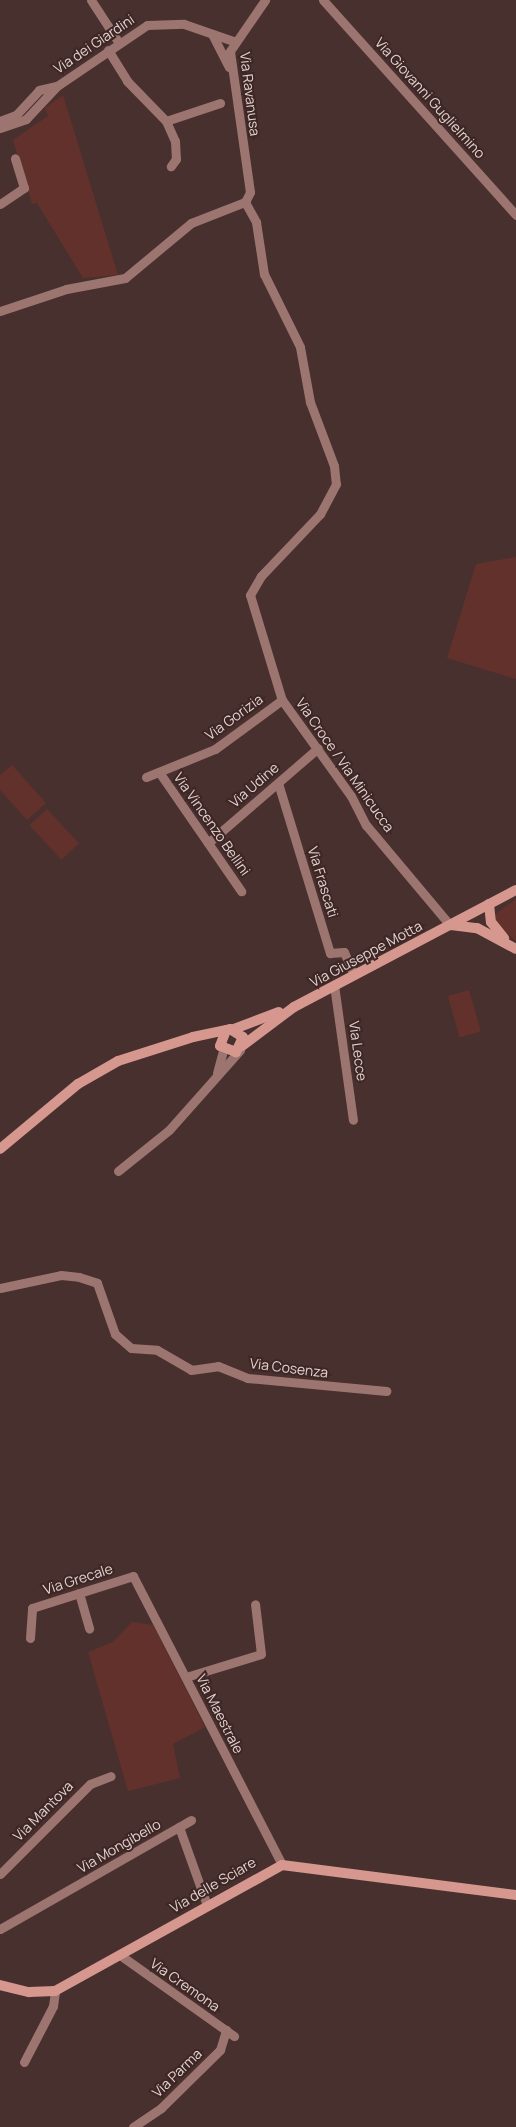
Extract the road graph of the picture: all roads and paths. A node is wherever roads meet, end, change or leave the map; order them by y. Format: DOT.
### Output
graph roads {
  1 [pos="91,0"];
  2 [pos="265,0"];
  3 [pos="323,0"];
  4 [pos="212,34"];
  5 [pos="233,40"];
  6 [pos="118,43"];
  7 [pos="108,50"];
  8 [pos="233,75"];
  9 [pos="57,86"];
  10 [pos="220,102"];
  11 [pos="0,121"];
  12 [pos="166,121"];
  13 [pos="0,128"];
  14 [pos="15,158"];
  15 [pos="172,166"];
  16 [pos="245,202"];
  17 [pos="0,204"];
  18 [pos="516,215"];
  19 [pos="0,311"];
  20 [pos="282,700"];
  21 [pos="318,748"];
  22 [pos="159,772"];
  23 [pos="146,778"];
  24 [pos="278,783"];
  25 [pos="208,843"];
  26 [pos="516,890"];
  27 [pos="241,891"];
  28 [pos="490,904"];
  29 [pos="473,913"];
  30 [pos="450,925"];
  31 [pos="477,928"];
  32 [pos="496,930"];
  33 [pos="516,949"];
  34 [pos="354,975"];
  35 [pos="334,985"];
  36 [pos="294,1006"];
  37 [pos="230,1030"];
  38 [pos="171,1046"];
  39 [pos="222,1048"];
  40 [pos="241,1048"];
  41 [pos="214,1080"];
  42 [pos="353,1120"];
  43 [pos="0,1149"];
  44 [pos="118,1171"];
  45 [pos="0,1288"];
  46 [pos="386,1391"];
  47 [pos="133,1576"];
  48 [pos="79,1593"];
  49 [pos="254,1604"];
  50 [pos="88,1629"];
  51 [pos="30,1638"];
  52 [pos="186,1677"];
  53 [pos="111,1776"];
  54 [pos="191,1820"];
  55 [pos="179,1827"];
  56 [pos="282,1865"];
  57 [pos="0,1874"];
  58 [pos="516,1895"];
  59 [pos="207,1905"];
  60 [pos="0,1929"];
  61 [pos="120,1956"];
  62 [pos="0,1985"];
  63 [pos="55,1991"];
  64 [pos="226,2030"];
  65 [pos="234,2036"];
  66 [pos="24,2062"];
  67 [pos="133,2127"];
  1 -- 6 [label="street"];
  2 -- 5 [label="street, Via Ravanusa"];
  3 -- 18 [label="street, Via Giovanni Guglielmino"];
  4 -- 5 [label="street, Via dei Giardini"];
  4 -- 6 [label="street, Via dei Giardini"];
  4 -- 8 [label="street"];
  5 -- 8 [label="street, Via Ravanusa"];
  6 -- 7 [label="street, Via dei Giardini"];
  7 -- 9 [label="street, Via dei Giardini"];
  7 -- 12 [label="street"];
  8 -- 16 [label="street, Via Ravanusa"];
  9 -- 11 [label="street, Via dei Giardini"];
  9 -- 13 [label="street, Via dei Giardini"];
  10 -- 12 [label="street"];
  12 -- 15 [label="street"];
  14 -- 17 [label="street"];
  16 -- 19 [label="street"];
  16 -- 20 [label="street, Via Croce / Via Minicucca"];
  20 -- 21 [label="street, Via Croce / Via Minicucca"];
  20 -- 22 [label="street, Via Gorizia"];
  21 -- 24 [label="street, Via Udine"];
  21 -- 30 [label="street, Via Croce / Via Minicucca"];
  22 -- 23 [label="street, Via Gorizia"];
  22 -- 25 [label="street, Via Vincenzo Bellini"];
  24 -- 25 [label="street, Via Udine"];
  24 -- 34 [label="street, Via Frascati"];
  25 -- 27 [label="street, Via Vincenzo Bellini"];
  26 -- 28 [label="main road, Via Giuseppe Motta"];
  28 -- 29 [label="main road, Via Giuseppe Motta"];
  28 -- 32 [label="main road"];
  29 -- 30 [label="main road, Via Giuseppe Motta"];
  29 -- 31 [label="main road"];
  29 -- 32 [label="main road"];
  30 -- 31 [label="main road"];
  30 -- 34 [label="main road, Via Giuseppe Motta"];
  31 -- 33 [label="main road"];
  32 -- 33 [label="main road"];
  34 -- 35 [label="main road, Via Giuseppe Motta"];
  35 -- 36 [label="main road, Via Giuseppe Motta"];
  35 -- 42 [label="street, Via Lecce"];
  36 -- 37 [label="main road"];
  36 -- 40 [label="main road"];
  37 -- 38 [label="main road"];
  37 -- 39 [label="main road"];
  37 -- 40 [label="main road"];
  38 -- 39 [label="main road"];
  38 -- 43 [label="main road"];
  39 -- 40 [label="main road"];
  39 -- 41 [label="street"];
  40 -- 41 [label="street"];
  41 -- 44 [label="street"];
  45 -- 46 [label="street, Via Cosenza"];
  47 -- 48 [label="street, Via Grecale"];
  47 -- 52 [label="street, Via Maestrale"];
  48 -- 50 [label="street"];
  48 -- 51 [label="street, Via Grecale"];
  49 -- 52 [label="street"];
  52 -- 56 [label="street, Via Maestrale"];
  53 -- 57 [label="street, Via Mantova"];
  54 -- 55 [label="street"];
  55 -- 59 [label="street, Via Mongibello"];
  55 -- 60 [label="street, Via Mongibello"];
  56 -- 58 [label="main road"];
  56 -- 59 [label="main road, Via delle Sciare"];
  59 -- 61 [label="main road, Via delle Sciare"];
  61 -- 63 [label="main road, Via delle Sciare"];
  61 -- 64 [label="street, Via Cremona"];
  62 -- 63 [label="main road, Via delle Sciare"];
  63 -- 66 [label="street"];
  64 -- 65 [label="street, Via Cremona"];
  64 -- 67 [label="street, Via Parma"];
}
